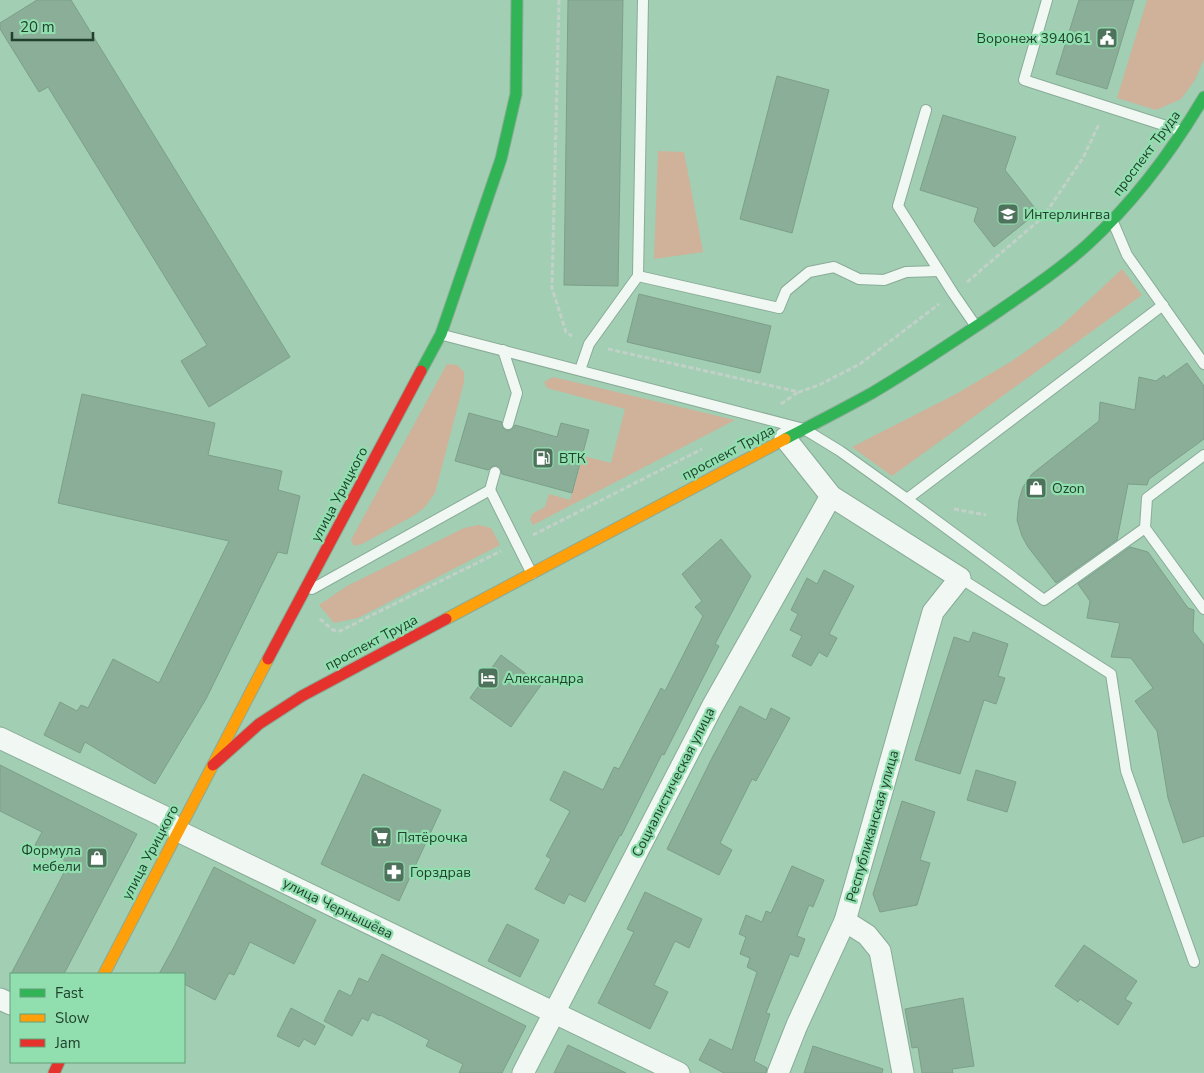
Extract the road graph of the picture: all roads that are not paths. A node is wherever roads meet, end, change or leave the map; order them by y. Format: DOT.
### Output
graph roads {
  1 [pos="517,0"];
  2 [pos="643,0"];
  3 [pos="1047,0"];
  4 [pos="1204,97"];
  5 [pos="926,110"];
  6 [pos="1183,132"];
  7 [pos="1112,220"];
  8 [pos="939,271"];
  9 [pos="638,276"];
  10 [pos="1163,305"];
  11 [pos="976,326"];
  12 [pos="441,334"];
  13 [pos="503,350"];
  14 [pos="1204,364"];
  15 [pos="580,370"];
  16 [pos="508,424"];
  17 [pos="795,434"];
  18 [pos="1204,455"];
  19 [pos="495,472"];
  20 [pos="490,490"];
  21 [pos="831,496"];
  22 [pos="907,499"];
  23 [pos="1145,528"];
  24 [pos="532,574"];
  25 [pos="960,578"];
  26 [pos="302,594"];
  27 [pos="1204,609"];
  28 [pos="0,738"];
  29 [pos="213,766"];
  30 [pos="178,831"];
  31 [pos="845,921"];
  32 [pos="1194,962"];
  33 [pos="105,973"];
  34 [pos="553,1013"];
  35 [pos="523,1073"];
  36 [pos="679,1073"];
  37 [pos="778,1073"];
  38 [pos="903,1073"];
  1 -- 12 [label="main road, улица Урицкого"];
  2 -- 9 [label="lane"];
  3 -- 6 [label="lane"];
  4 -- 6 [label="main road, проспект Труда"];
  5 -- 8 [label="lane"];
  6 -- 7 [label="main road, проспект Труда"];
  7 -- 10 [label="lane"];
  7 -- 11 [label="main road, проспект Труда"];
  8 -- 9 [label="lane"];
  8 -- 11 [label="lane"];
  9 -- 15 [label="lane"];
  10 -- 14 [label="lane"];
  10 -- 22 [label="lane"];
  11 -- 17 [label="main road, проспект Труда"];
  12 -- 13 [label="lane"];
  12 -- 26 [label="main road, улица Урицкого"];
  13 -- 15 [label="lane"];
  13 -- 16 [label="lane"];
  15 -- 17 [label="lane"];
  17 -- 21 [label="street"];
  17 -- 22 [label="lane"];
  17 -- 24 [label="main road, проспект Труда"];
  18 -- 23 [label="lane"];
  19 -- 20 [label="lane"];
  20 -- 24 [label="lane"];
  20 -- 26 [label="lane"];
  21 -- 25 [label="street"];
  21 -- 34 [label="street, Социалистическая улица"];
  22 -- 23 [label="lane"];
  23 -- 27 [label="lane"];
  24 -- 29 [label="main road, проспект Труда"];
  25 -- 31 [label="street, Республиканская улица"];
  25 -- 32 [label="lane"];
  26 -- 29 [label="main road, улица Урицкого"];
  28 -- 30 [label="street, улица Чернышёва"];
  29 -- 30 [label="main road, улица Урицкого"];
  30 -- 33 [label="main road, улица Урицкого"];
  30 -- 34 [label="street, улица Чернышёва"];
  31 -- 37 [label="street, Республиканская улица"];
  31 -- 38 [label="street"];
  34 -- 35 [label="street, Социалистическая улица"];
  34 -- 36 [label="street, улица Чернышёва"];
}
